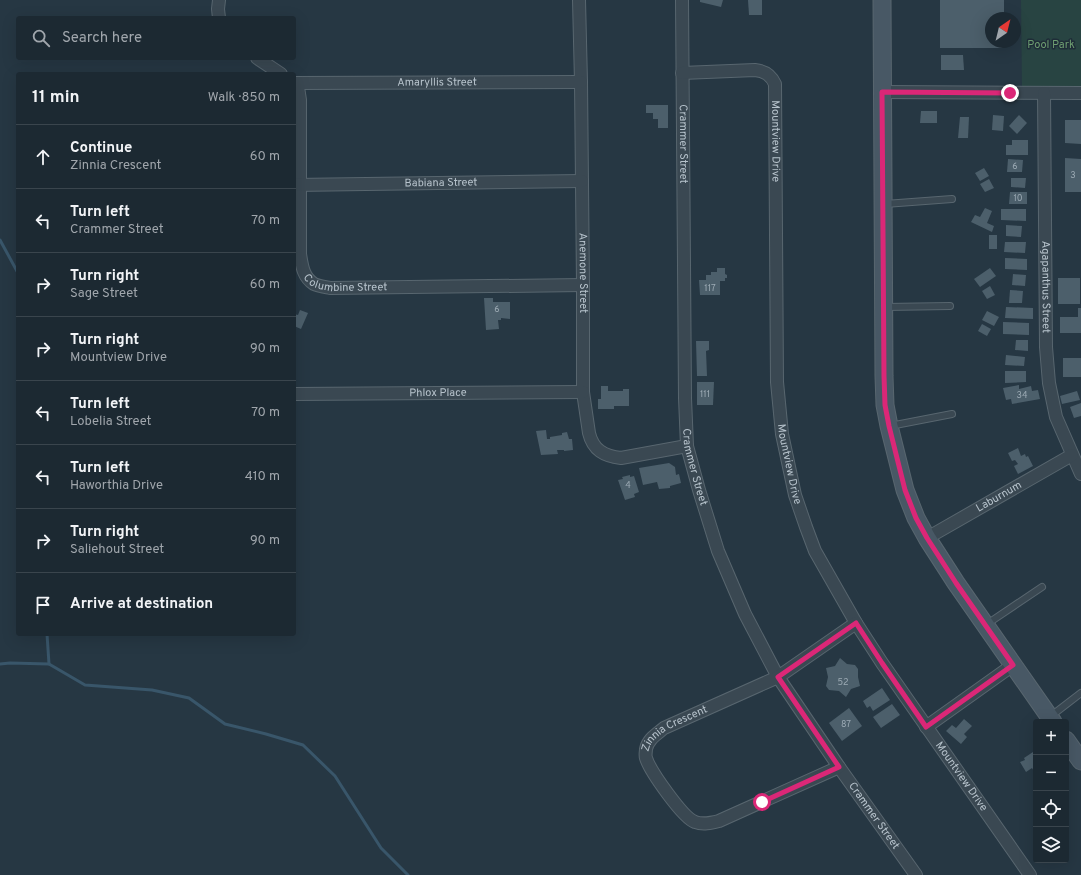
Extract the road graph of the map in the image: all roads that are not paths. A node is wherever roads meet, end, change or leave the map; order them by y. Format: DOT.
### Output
graph roads {
  1 [pos="219,0"];
  2 [pos="579,0"];
  3 [pos="682,0"];
  4 [pos="882,0"];
  5 [pos="219,16"];
  6 [pos="260,60"];
  7 [pos="278,72"];
  8 [pos="682,73"];
  9 [pos="581,82"];
  10 [pos="296,83"];
  11 [pos="296,85"];
  12 [pos="882,92"];
  13 [pos="1044,93"];
  14 [pos="1081,93"];
  15 [pos="582,181"];
  16 [pos="297,185"];
  17 [pos="952,199"];
  18 [pos="883,204"];
  19 [pos="583,284"];
  20 [pos="950,306"];
  21 [pos="884,307"];
  22 [pos="583,392"];
  23 [pos="296,394"];
  24 [pos="952,414"];
  25 [pos="889,426"];
  26 [pos="687,446"];
  27 [pos="1072,455"];
  28 [pos="1081,474"];
  29 [pos="927,538"];
  30 [pos="1042,587"];
  31 [pos="856,623"];
  32 [pos="985,625"];
  33 [pos="1013,665"];
  34 [pos="778,677"];
  35 [pos="1081,693"];
  36 [pos="1051,719"];
  37 [pos="926,727"];
  38 [pos="1069,744"];
  39 [pos="1081,762"];
  40 [pos="839,767"];
  41 [pos="916,875"];
  42 [pos="1030,875"];
  1 -- 5 [label="street"];
  2 -- 9 [label="street, Anemone Street"];
  3 -- 8 [label="street, Crammer Street"];
  4 -- 12 [label="street"];
  6 -- 7 [label="street"];
  8 -- 26 [label="street, Crammer Street"];
  8 -- 31 [label="street, Mountview Drive"];
  9 -- 10 [label="street, Amaryllis Street"];
  9 -- 15 [label="street, Anemone Street"];
  11 -- 16 [label="street, Columbine Street"];
  12 -- 13 [label="street"];
  12 -- 18 [label="street"];
  13 -- 14 [label="street"];
  13 -- 27 [label="street, Agapanthus Street"];
  15 -- 16 [label="street, Babiana Street"];
  15 -- 19 [label="street, Anemone Street"];
  16 -- 19 [label="street, Columbine Street"];
  17 -- 18 [label="lane"];
  18 -- 21 [label="street"];
  19 -- 22 [label="street, Anemone Street"];
  20 -- 21 [label="lane"];
  21 -- 25 [label="street"];
  22 -- 23 [label="street, Phlox Place"];
  22 -- 26 [label="street, Anemone Street"];
  24 -- 25 [label="lane"];
  25 -- 29 [label="street"];
  26 -- 34 [label="street, Crammer Street"];
  27 -- 28 [label="street, Agapanthus Street"];
  27 -- 29 [label="street, Laburnum"];
  29 -- 32 [label="street"];
  30 -- 32 [label="lane"];
  31 -- 34 [label="street, Zinnia Crescent"];
  31 -- 37 [label="street, Mountview Drive"];
  32 -- 33 [label="street"];
  33 -- 36 [label="street"];
  33 -- 37 [label="street"];
  34 -- 40 [label="street, Crammer Street"];
  34 -- 40 [label="street, Zinnia Crescent"];
  35 -- 36 [label="lane"];
  37 -- 42 [label="street, Mountview Drive"];
  38 -- 39 [label="street"];
  40 -- 41 [label="street, Crammer Street"];
}
